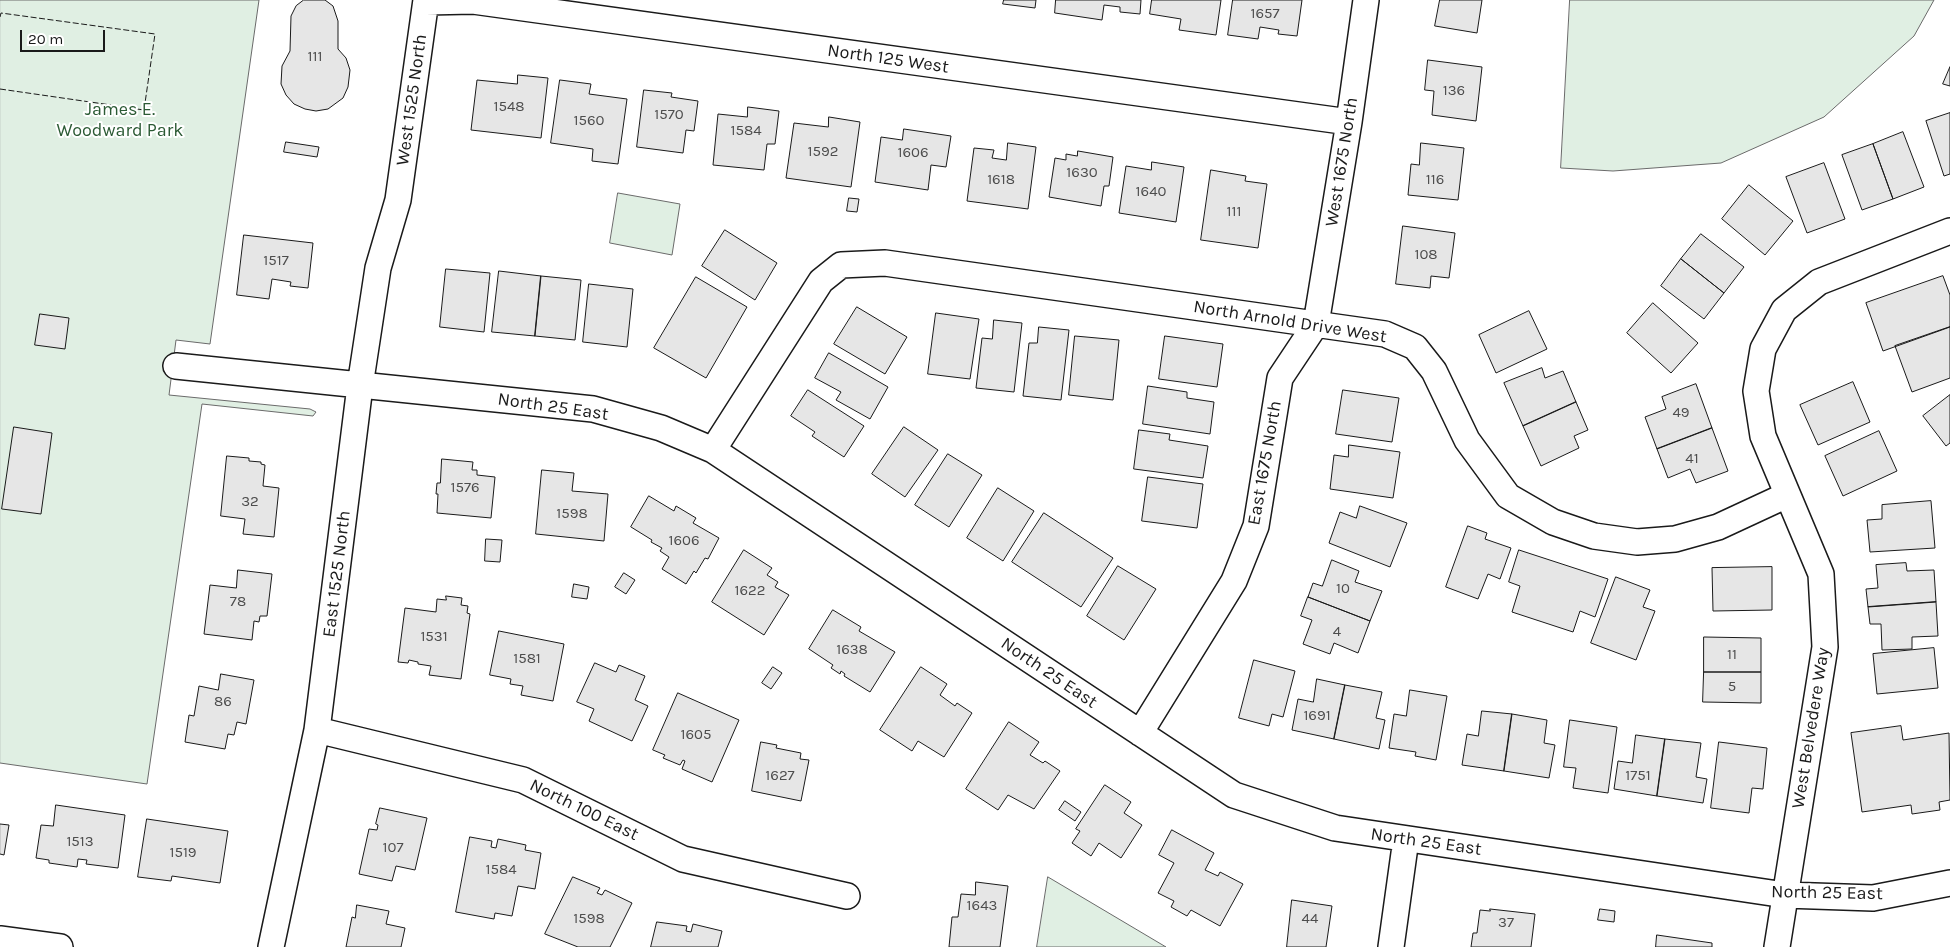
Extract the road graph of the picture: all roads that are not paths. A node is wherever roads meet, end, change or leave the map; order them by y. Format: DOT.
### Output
graph roads {
  1 [pos="1366,0"];
  2 [pos="426,1"];
  3 [pos="1349,122"];
  4 [pos="398,200"];
  5 [pos="1950,231"];
  6 [pos="1316,324"];
  7 [pos="176,366"];
  8 [pos="360,386"];
  9 [pos="713,450"];
  10 [pos="1787,494"];
  11 [pos="317,730"];
  12 [pos="1140,733"];
  13 [pos="1406,839"];
  14 [pos="1950,883"];
  15 [pos="1784,895"];
  16 [pos="847,896"];
  17 [pos="0,939"];
  18 [pos="60,947"];
  19 [pos="271,947"];
  20 [pos="1391,947"];
  21 [pos="1776,947"];
  1 -- 3 [label="street, West 1675 North"];
  2 -- 3 [label="street, North 125 West"];
  2 -- 4 [label="street, West 1525 North"];
  3 -- 6 [label="street, West 1675 North"];
  4 -- 8 [label="street, East 1525 North"];
  5 -- 10 [label="street, West Belvedere Way"];
  6 -- 9 [label="street, North Arnold Drive West"];
  6 -- 10 [label="street, North Arnold Drive West"];
  6 -- 12 [label="street, East 1675 North"];
  7 -- 8 [label="street, North 25 East"];
  8 -- 9 [label="street, North 25 East"];
  8 -- 11 [label="street, East 1525 North"];
  9 -- 12 [label="street, North 25 East"];
  10 -- 15 [label="street, West Belvedere Way"];
  11 -- 16 [label="street, North 100 East"];
  11 -- 19 [label="street, East 1525 North"];
  12 -- 13 [label="street, North 25 East"];
  13 -- 15 [label="street, North 25 East"];
  13 -- 20 [label="street"];
  14 -- 15 [label="street, North 25 East"];
  15 -- 21 [label="street, West Belvedere Way"];
  17 -- 18 [label="street"];
}
